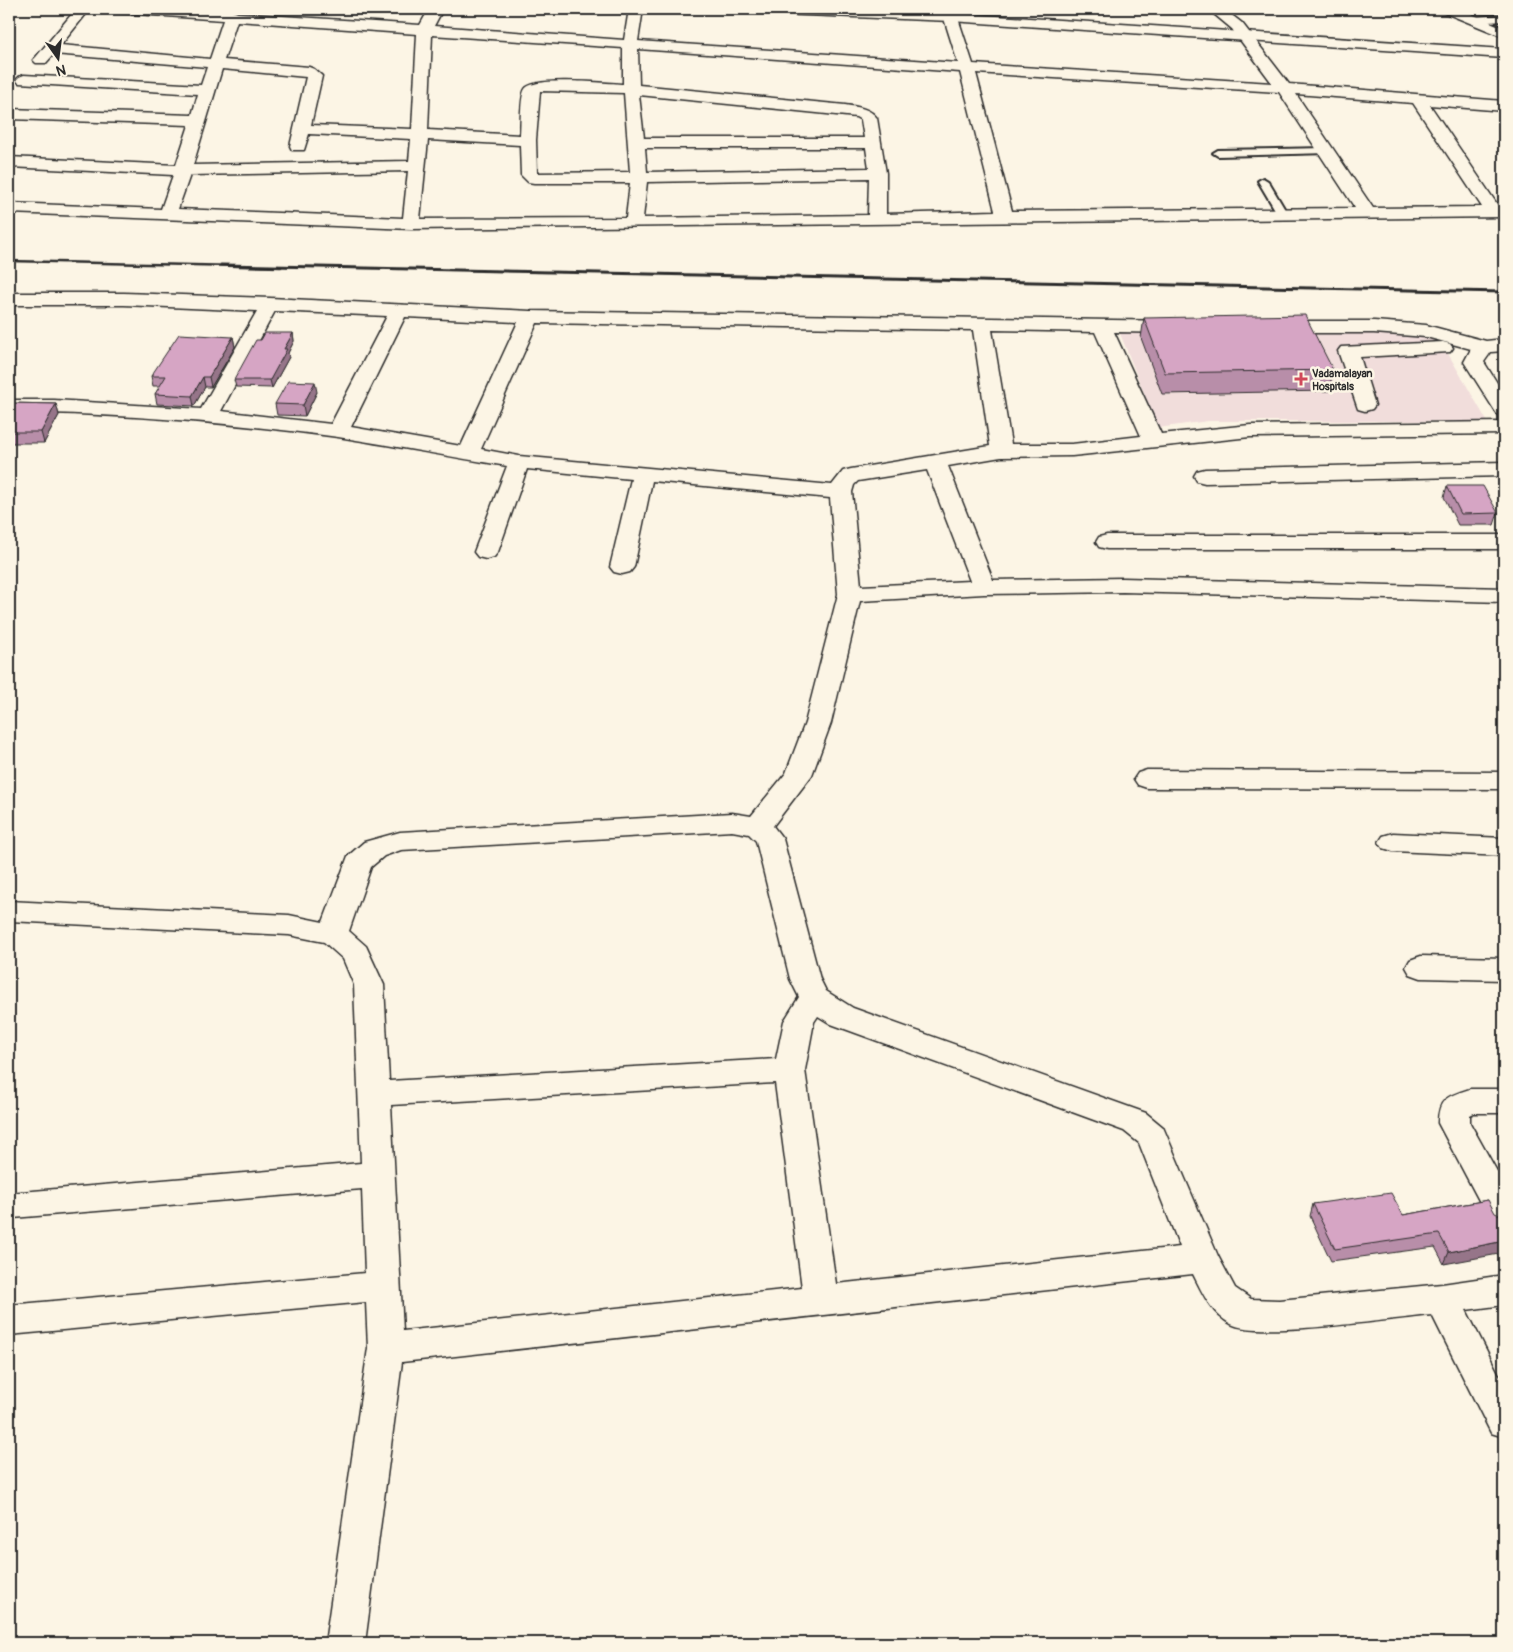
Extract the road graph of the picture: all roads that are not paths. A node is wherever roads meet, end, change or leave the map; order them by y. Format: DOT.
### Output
graph roads {
  1 [pos="84,9"];
  2 [pos="122,9"];
  3 [pos="436,9"];
  4 [pos="636,9"];
  5 [pos="754,9"];
  6 [pos="1215,9"];
  7 [pos="1448,9"];
  8 [pos="951,12"];
  9 [pos="232,15"];
  10 [pos="1504,18"];
  11 [pos="1472,20"];
  12 [pos="425,29"];
  13 [pos="1241,31"];
  14 [pos="1504,33"];
  15 [pos="1504,43"];
  16 [pos="630,44"];
  17 [pos="50,50"];
  18 [pos="1504,54"];
  19 [pos="215,63"];
  20 [pos="967,68"];
  21 [pos="24,80"];
  22 [pos="1284,88"];
  23 [pos="631,89"];
  24 [pos="208,90"];
  25 [pos="14,93"];
  26 [pos="1418,99"];
  27 [pos="1504,106"];
  28 [pos="9,114"];
  29 [pos="198,120"];
  30 [pos="302,130"];
  31 [pos="420,135"];
  32 [pos="528,140"];
  33 [pos="636,143"];
  34 [pos="873,143"];
  35 [pos="1326,151"];
  36 [pos="1218,152"];
  37 [pos="9,162"];
  38 [pos="417,166"];
  39 [pos="293,168"];
  40 [pos="184,170"];
  41 [pos="878,173"];
  42 [pos="639,179"];
  43 [pos="1263,181"];
  44 [pos="9,208"];
  45 [pos="1367,212"];
  46 [pos="1499,212"];
  47 [pos="1282,213"];
  48 [pos="168,214"];
  49 [pos="1005,216"];
  50 [pos="877,220"];
  51 [pos="634,223"];
  52 [pos="411,224"];
  53 [pos="9,299"];
  54 [pos="270,304"];
  55 [pos="399,311"];
  56 [pos="530,317"];
  57 [pos="982,325"];
  58 [pos="1102,326"];
  59 [pos="1199,327"];
  60 [pos="1257,327"];
  61 [pos="1504,345"];
  62 [pos="1484,346"];
  63 [pos="1366,405"];
  64 [pos="9,406"];
  65 [pos="1504,410"];
  66 [pos="208,416"];
  67 [pos="1504,428"];
  68 [pos="338,431"];
  69 [pos="1154,442"];
  70 [pos="1001,451"];
  71 [pos="468,454"];
  72 [pos="519,462"];
  73 [pos="935,462"];
  74 [pos="1504,469"];
  75 [pos="643,473"];
  76 [pos="1205,476"];
  77 [pos="842,492"];
  78 [pos="1107,542"];
  79 [pos="1504,542"];
  80 [pos="486,552"];
  81 [pos="622,567"];
  82 [pos="984,587"];
  83 [pos="850,594"];
  84 [pos="1504,595"];
  85 [pos="1147,779"];
  86 [pos="1504,781"];
  87 [pos="758,826"];
  88 [pos="1392,842"];
  89 [pos="1504,847"];
  90 [pos="9,911"];
  91 [pos="333,934"];
  92 [pos="1421,966"];
  93 [pos="1504,969"];
  94 [pos="814,998"];
  95 [pos="789,1070"];
  96 [pos="374,1094"];
  97 [pos="1504,1101"];
  98 [pos="378,1175"];
  99 [pos="14,1205"];
  100 [pos="1504,1215"];
  101 [pos="1202,1259"];
  102 [pos="383,1286"];
  103 [pos="1504,1290"];
  104 [pos="1442,1299"];
  105 [pos="821,1300"];
  106 [pos="9,1320"];
  107 [pos="386,1348"];
  108 [pos="1504,1420"];
  109 [pos="345,1643"];
  1 -- 17 [label="street"];
  2 -- 9 [label="street"];
  3 -- 12 [label="street"];
  4 -- 16 [label="street"];
  5 -- 8 [label="street"];
  6 -- 13 [label="street"];
  7 -- 11 [label="street"];
  8 -- 13 [label="street"];
  8 -- 20 [label="street"];
  9 -- 12 [label="street"];
  9 -- 19 [label="street"];
  10 -- 11 [label="lane"];
  11 -- 14 [label="street"];
  12 -- 16 [label="street"];
  12 -- 31 [label="street"];
  13 -- 15 [label="street"];
  13 -- 18 [label="street"];
  13 -- 22 [label="street"];
  16 -- 20 [label="street"];
  16 -- 23 [label="street"];
  17 -- 19 [label="street"];
  17 -- 21 [label="street"];
  19 -- 24 [label="street"];
  19 -- 30 [label="street"];
  20 -- 22 [label="street"];
  20 -- 49 [label="street"];
  21 -- 24 [label="street"];
  21 -- 25 [label="street"];
  22 -- 26 [label="street"];
  22 -- 35 [label="street"];
  23 -- 32 [label="street"];
  23 -- 33 [label="street"];
  23 -- 34 [label="street"];
  24 -- 29 [label="street"];
  26 -- 27 [label="street"];
  26 -- 46 [label="street"];
  28 -- 29 [label="street"];
  29 -- 40 [label="street"];
  30 -- 31 [label="street"];
  30 -- 39 [label="street"];
  31 -- 32 [label="street"];
  31 -- 38 [label="street"];
  32 -- 42 [label="street"];
  33 -- 34 [label="street"];
  33 -- 42 [label="street"];
  34 -- 41 [label="street"];
  35 -- 36 [label="lane"];
  35 -- 45 [label="street"];
  37 -- 40 [label="street"];
  38 -- 39 [label="street"];
  38 -- 52 [label="street"];
  39 -- 40 [label="street"];
  40 -- 48 [label="street"];
  41 -- 42 [label="street"];
  41 -- 50 [label="street"];
  42 -- 51 [label="street"];
  43 -- 47 [label="lane"];
  44 -- 48 [label="street"];
  45 -- 46 [label="street"];
  45 -- 47 [label="street"];
  47 -- 49 [label="street"];
  48 -- 52 [label="street"];
  49 -- 50 [label="street"];
  50 -- 51 [label="street"];
  51 -- 52 [label="street"];
  53 -- 54 [label="street"];
  54 -- 55 [label="street"];
  54 -- 66 [label="street"];
  55 -- 56 [label="street"];
  55 -- 68 [label="street"];
  56 -- 57 [label="street"];
  56 -- 71 [label="street"];
  57 -- 58 [label="street"];
  57 -- 70 [label="street"];
  58 -- 59 [label="street"];
  58 -- 69 [label="street"];
  60 -- 62 [label="street"];
  61 -- 62 [label="street"];
  62 -- 63 [label="street"];
  62 -- 65 [label="street"];
  64 -- 66 [label="street"];
  66 -- 68 [label="street"];
  67 -- 69 [label="street"];
  68 -- 71 [label="street"];
  69 -- 70 [label="street"];
  70 -- 73 [label="street"];
  71 -- 72 [label="street"];
  72 -- 75 [label="street"];
  72 -- 80 [label="street"];
  73 -- 77 [label="street"];
  73 -- 82 [label="street"];
  74 -- 76 [label="street"];
  75 -- 77 [label="street"];
  75 -- 81 [label="street"];
  77 -- 83 [label="street"];
  78 -- 79 [label="street"];
  82 -- 83 [label="street"];
  82 -- 84 [label="street"];
  83 -- 87 [label="street"];
  85 -- 86 [label="street"];
  87 -- 91 [label="street"];
  87 -- 94 [label="street"];
  88 -- 89 [label="street"];
  90 -- 91 [label="street"];
  91 -- 96 [label="street"];
  92 -- 93 [label="street"];
  94 -- 95 [label="street"];
  94 -- 101 [label="street"];
  95 -- 96 [label="street"];
  95 -- 105 [label="street"];
  96 -- 98 [label="street"];
  97 -- 100 [label="street"];
  98 -- 99 [label="street"];
  98 -- 102 [label="street"];
  101 -- 104 [label="street"];
  101 -- 105 [label="street"];
  102 -- 106 [label="street"];
  102 -- 107 [label="street"];
  103 -- 104 [label="street"];
  104 -- 108 [label="street"];
  105 -- 107 [label="street"];
  107 -- 109 [label="street"];
}
